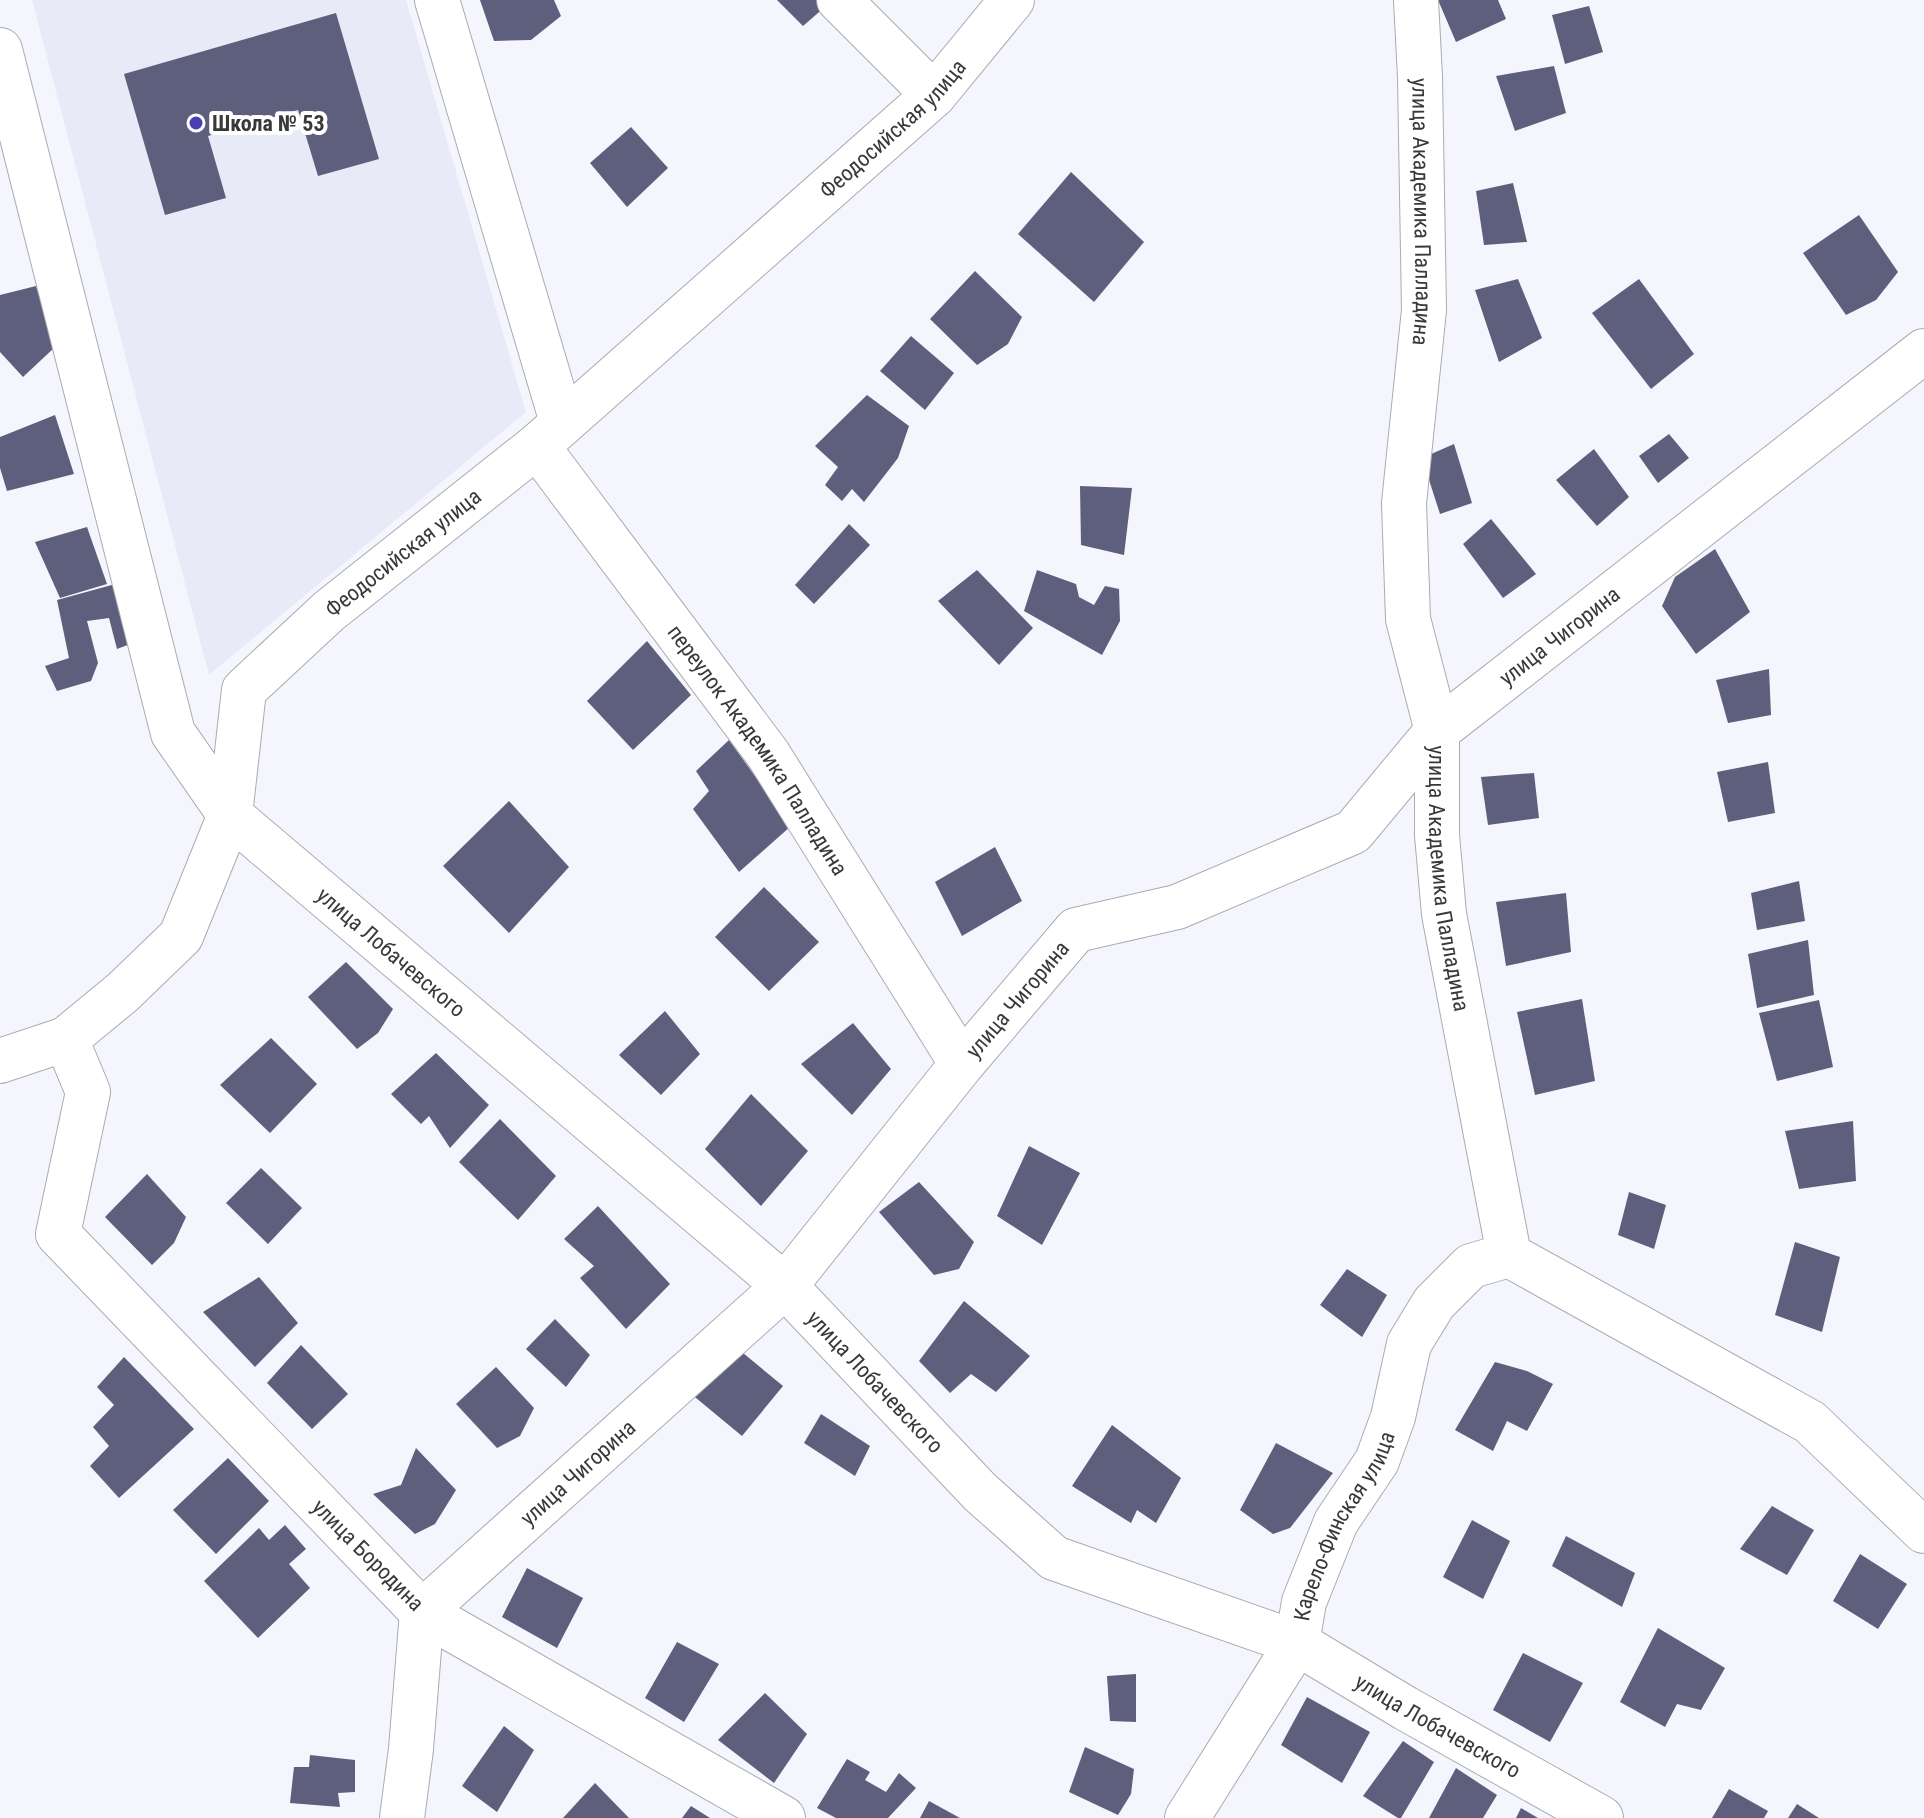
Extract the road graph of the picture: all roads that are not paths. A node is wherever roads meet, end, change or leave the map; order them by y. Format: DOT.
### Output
graph roads {
  1 [pos="437,0"];
  2 [pos="839,0"];
  3 [pos="1012,0"];
  4 [pos="1416,0"];
  5 [pos="0,50"];
  6 [pos="934,95"];
  7 [pos="1916,358"];
  8 [pos="550,434"];
  9 [pos="1437,731"];
  10 [pos="230,815"];
  11 [pos="66,1039"];
  12 [pos="0,1061"];
  13 [pos="962,1064"];
  14 [pos="1509,1255"];
  15 [pos="785,1286"];
  16 [pos="1924,1531"];
  17 [pos="422,1612"];
  18 [pos="1297,1643"];
  19 [pos="402,1818"];
  20 [pos="783,1818"];
  21 [pos="1187,1818"];
  22 [pos="1601,1818"];
  1 -- 8 [label="street"];
  2 -- 6 [label="street"];
  3 -- 6 [label="street, Феодосийская улица"];
  4 -- 9 [label="street, улица Академика Палладина"];
  5 -- 10 [label="street, улица Лобачевского"];
  6 -- 8 [label="street, Феодосийская улица"];
  7 -- 9 [label="street, улица Чигорина"];
  8 -- 10 [label="street, Феодосийская улица"];
  8 -- 13 [label="street, переулок Академика Палладина"];
  9 -- 13 [label="street, улица Чигорина"];
  9 -- 14 [label="street, улица Академика Палладина"];
  10 -- 11 [label="street, Феодосийская улица"];
  10 -- 15 [label="street, улица Лобачевского"];
  11 -- 12 [label="street"];
  11 -- 17 [label="street, улица Бородина"];
  13 -- 15 [label="street, улица Чигорина"];
  14 -- 16 [label="street"];
  14 -- 18 [label="street, Карело-Финская улица"];
  15 -- 17 [label="street, улица Чигорина"];
  15 -- 18 [label="street, улица Лобачевского"];
  17 -- 19 [label="street"];
  17 -- 20 [label="street, улица Бородина"];
  18 -- 21 [label="street, Карело-Финская улица"];
  18 -- 22 [label="street, улица Лобачевского"];
}
